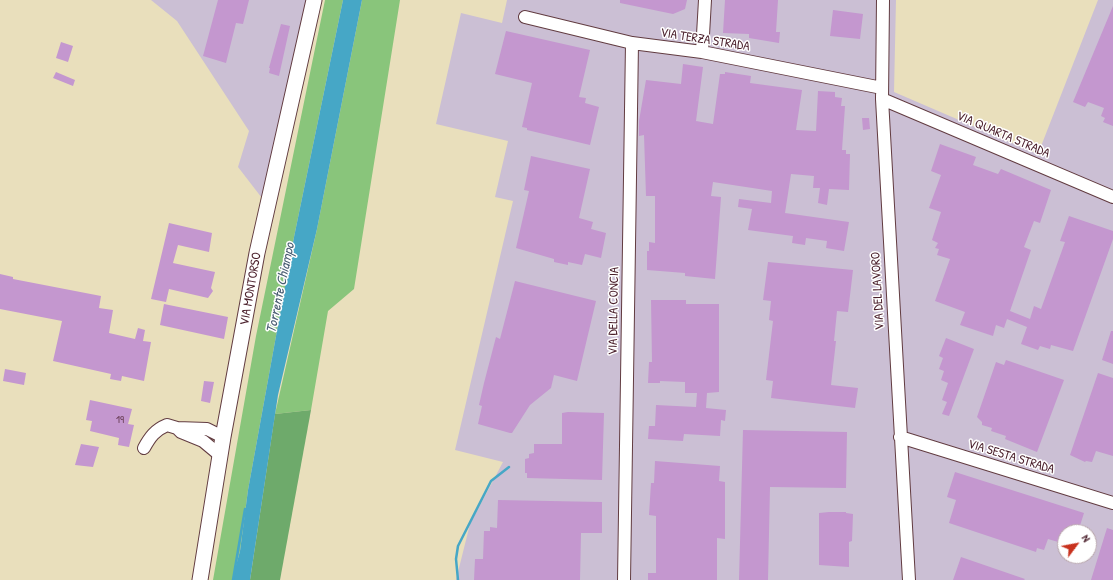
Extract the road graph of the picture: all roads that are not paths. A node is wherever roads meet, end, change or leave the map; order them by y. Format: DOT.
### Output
graph roads {
  1 [pos="314,0"];
  2 [pos="705,0"];
  3 [pos="883,0"];
  4 [pos="525,17"];
  5 [pos="632,43"];
  6 [pos="702,52"];
  7 [pos="882,93"];
  8 [pos="1113,197"];
  9 [pos="228,412"];
  10 [pos="177,428"];
  11 [pos="207,429"];
  12 [pos="224,437"];
  13 [pos="900,437"];
  14 [pos="203,441"];
  15 [pos="144,448"];
  16 [pos="221,456"];
  17 [pos="1113,503"];
  18 [pos="200,580"];
  19 [pos="624,580"];
  20 [pos="909,580"];
  1 -- 9 [label="main road, VIA MONTORSO"];
  2 -- 6 [label="street"];
  3 -- 7 [label="street, VIA DEL LAVORO"];
  4 -- 5 [label="street, VIA TERZA STRADA"];
  5 -- 6 [label="street, VIA TERZA STRADA"];
  5 -- 19 [label="street, VIA DELLA CONCIA"];
  6 -- 7 [label="street, VIA TERZA STRADA"];
  7 -- 8 [label="street, VIA QUARTA STRADA"];
  7 -- 13 [label="street, VIA DEL LAVORO"];
  9 -- 11 [label="street"];
  9 -- 12 [label="main road, VIA MONTORSO"];
  10 -- 11 [label="street"];
  10 -- 14 [label="street"];
  10 -- 15 [label="street"];
  11 -- 12 [label="street"];
  12 -- 14 [label="street"];
  12 -- 16 [label="main road, VIA MONTORSO"];
  13 -- 17 [label="street, VIA SESTA STRADA"];
  13 -- 20 [label="street, VIA DEL LAVORO"];
  14 -- 16 [label="street"];
  16 -- 18 [label="main road, VIA MONTORSO"];
}
